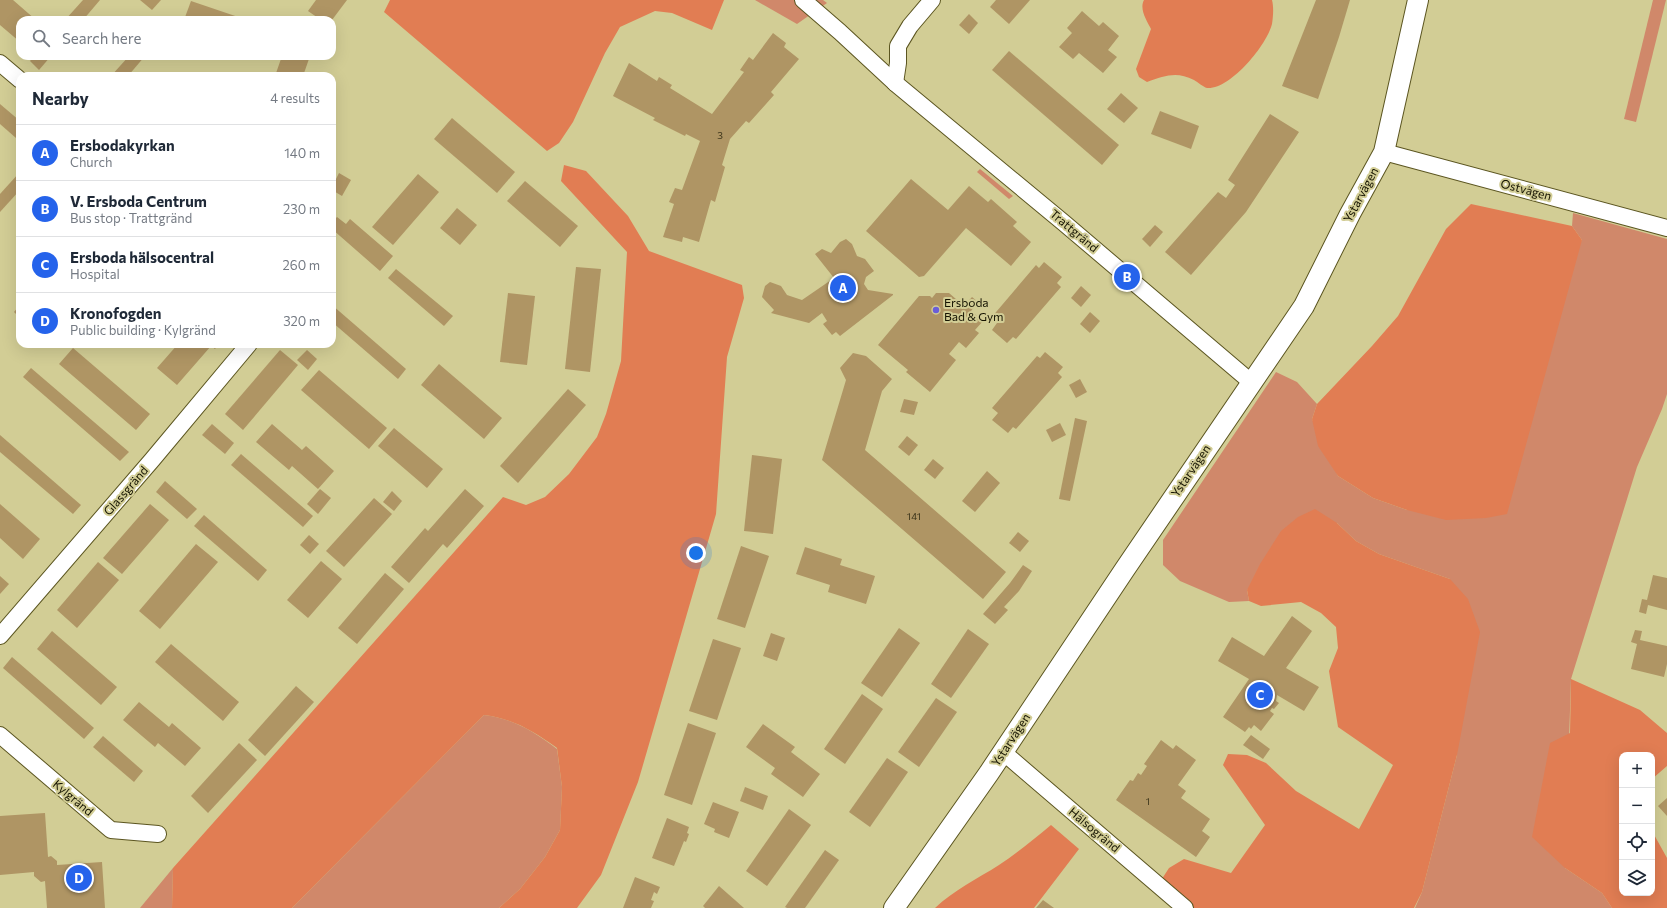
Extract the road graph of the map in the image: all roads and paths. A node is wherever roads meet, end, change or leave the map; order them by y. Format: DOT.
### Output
graph roads {
  1 [pos="803,0"];
  2 [pos="932,0"];
  3 [pos="1418,0"];
  4 [pos="0,63"];
  5 [pos="16,77"];
  6 [pos="895,83"];
  7 [pos="1384,152"];
  8 [pos="1667,228"];
  9 [pos="247,348"];
  10 [pos="1251,382"];
  11 [pos="0,636"];
  12 [pos="0,735"];
  13 [pos="1003,752"];
  14 [pos="158,834"];
  15 [pos="894,908"];
  16 [pos="1185,908"];
  1 -- 6 [label="street, Trattgränd"];
  2 -- 6 [label="street"];
  3 -- 7 [label="street, Ystarvägen"];
  4 -- 5 [label="street"];
  6 -- 10 [label="street, Trattgränd"];
  7 -- 8 [label="street, Ostvägen"];
  7 -- 10 [label="street, Ystarvägen"];
  9 -- 11 [label="street, Glassgränd"];
  10 -- 13 [label="street, Ystarvägen"];
  12 -- 14 [label="street, Kylgränd"];
  13 -- 15 [label="street, Ystarvägen"];
  13 -- 16 [label="street, Hälsogränd"];
}
